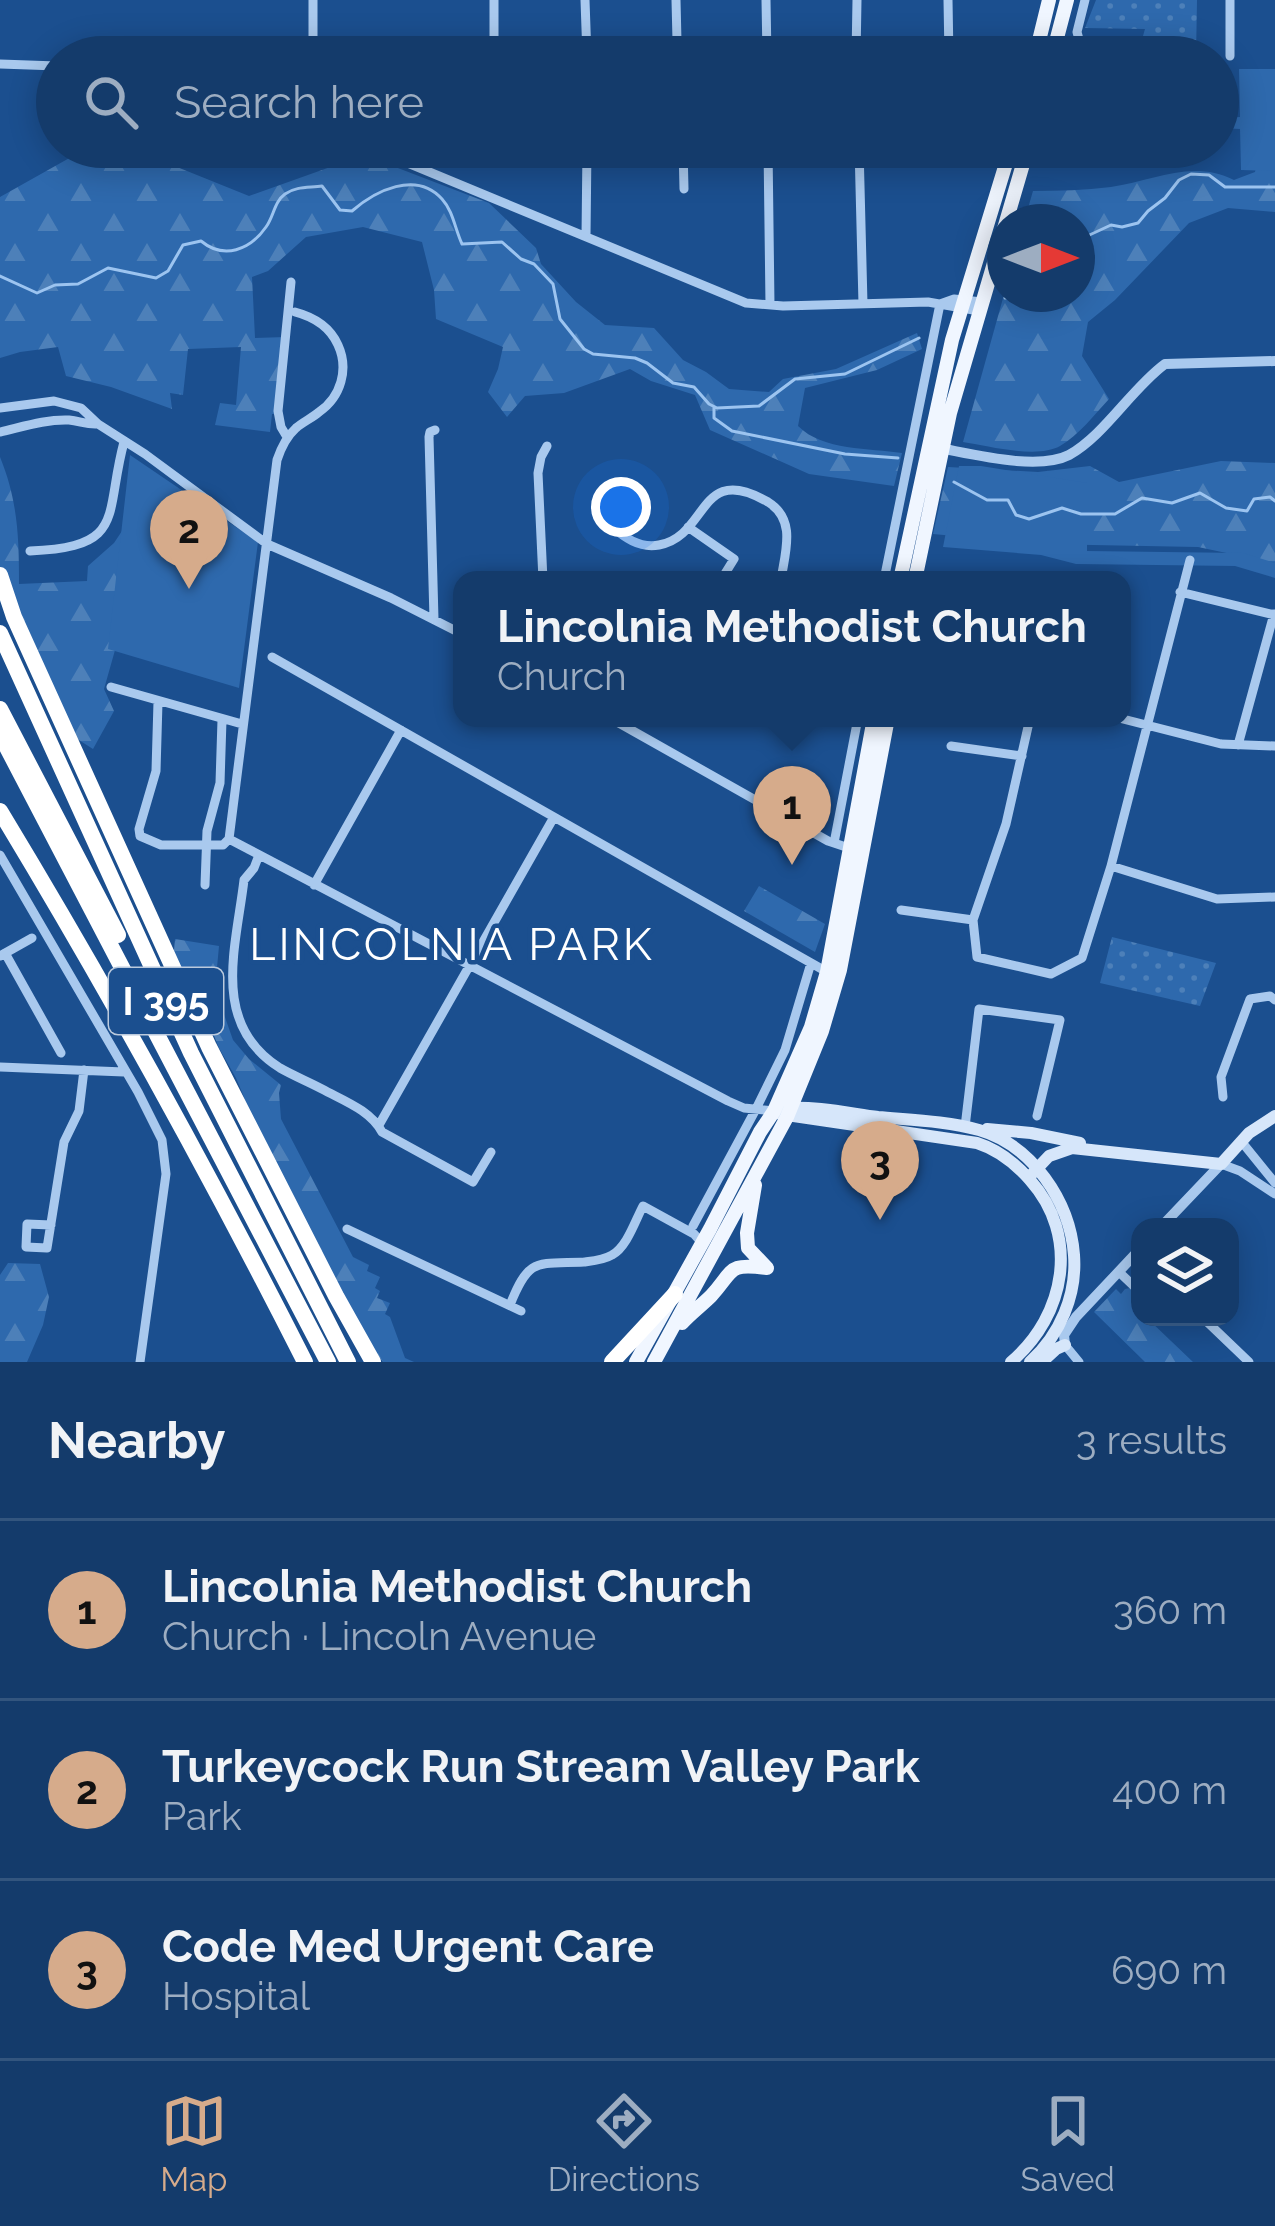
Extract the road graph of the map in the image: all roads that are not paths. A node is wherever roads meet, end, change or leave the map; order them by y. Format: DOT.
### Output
graph roads {
  1 [pos="313,0"];
  2 [pos="494,0"];
  3 [pos="585,0"];
  4 [pos="676,0"];
  5 [pos="766,0"];
  6 [pos="857,0"];
  7 [pos="948,0"];
  8 [pos="1049,0"];
  9 [pos="1067,0"];
  10 [pos="1085,0"];
  11 [pos="1230,0"];
  12 [pos="313,36"];
  13 [pos="494,36"];
  14 [pos="586,36"];
  15 [pos="677,36"];
  16 [pos="767,36"];
  17 [pos="856,36"];
  18 [pos="949,36"];
  19 [pos="1040,36"];
  20 [pos="1058,36"];
  21 [pos="1078,36"];
  22 [pos="1230,36"];
  23 [pos="0,64"];
  24 [pos="36,65"];
  25 [pos="420,168"];
  26 [pos="587,168"];
  27 [pos="684,168"];
  28 [pos="768,168"];
  29 [pos="859,168"];
  30 [pos="1004,168"];
  31 [pos="1022,168"];
  32 [pos="684,189"];
  33 [pos="586,236"];
  34 [pos="291,282"];
  35 [pos="862,304"];
  36 [pos="940,304"];
  37 [pos="962,304"];
  38 [pos="770,305"];
  39 [pos="980,307"];
  40 [pos="295,312"];
  41 [pos="1275,361"];
  42 [pos="0,408"];
  43 [pos="98,424"];
  44 [pos="436,430"];
  45 [pos="0,432"];
  46 [pos="287,437"];
  47 [pos="124,442"];
  48 [pos="547,446"];
  49 [pos="934,447"];
  50 [pos="608,524"];
  51 [pos="688,527"];
  52 [pos="267,544"];
  53 [pos="30,551"];
  54 [pos="1190,560"];
  55 [pos="543,571"];
  56 [pos="727,571"];
  57 [pos="782,571"];
  58 [pos="886,571"];
  59 [pos="902,571"];
  60 [pos="916,571"];
  61 [pos="0,575"];
  62 [pos="1180,592"];
  63 [pos="1274,615"];
  64 [pos="434,619"];
  65 [pos="453,629"];
  66 [pos="0,633"];
  67 [pos="272,657"];
  68 [pos="111,687"];
  69 [pos="158,701"];
  70 [pos="0,709"];
  71 [pos="222,720"];
  72 [pos="1131,721"];
  73 [pos="242,724"];
  74 [pos="1146,725"];
  75 [pos="626,727"];
  76 [pos="795,727"];
  77 [pos="857,727"];
  78 [pos="872,727"];
  79 [pos="885,727"];
  80 [pos="1028,727"];
  81 [pos="401,730"];
  82 [pos="0,734"];
  83 [pos="793,740"];
  84 [pos="1238,745"];
  85 [pos="951,746"];
  86 [pos="1275,746"];
  87 [pos="1022,756"];
  88 [pos="0,811"];
  89 [pos="554,817"];
  90 [pos="229,839"];
  91 [pos="205,844"];
  92 [pos="848,848"];
  93 [pos="0,855"];
  94 [pos="259,855"];
  95 [pos="1111,866"];
  96 [pos="205,885"];
  97 [pos="314,885"];
  98 [pos="1275,897"];
  99 [pos="901,910"];
  100 [pos="973,920"];
  101 [pos="32,938"];
  102 [pos="2,955"];
  103 [pos="811,963"];
  104 [pos="470,967"];
  105 [pos="827,972"];
  106 [pos="1275,1000"];
  107 [pos="156,1030"];
  108 [pos="61,1053"];
  109 [pos="0,1066"];
  110 [pos="84,1070"];
  111 [pos="124,1072"];
  112 [pos="1223,1096"];
  113 [pos="757,1109"];
  114 [pos="784,1111"];
  115 [pos="1037,1116"];
  116 [pos="1275,1116"];
  117 [pos="379,1125"];
  118 [pos="965,1126"];
  119 [pos="1241,1141"];
  120 [pos="1092,1148"];
  121 [pos="490,1152"];
  122 [pos="1221,1163"];
  123 [pos="759,1169"];
  124 [pos="1032,1174"];
  125 [pos="1275,1183"];
  126 [pos="1275,1194"];
  127 [pos="666,1217"];
  128 [pos="1169,1218"];
  129 [pos="51,1225"];
  130 [pos="347,1229"];
  131 [pos="705,1237"];
  132 [pos="1131,1259"];
  133 [pos="1119,1272"];
  134 [pos="1131,1283"];
  135 [pos="675,1294"];
  136 [pos="510,1305"];
  137 [pos="521,1311"];
  138 [pos="281,1313"];
  139 [pos="1211,1326"];
  140 [pos="670,1334"];
  141 [pos="1065,1345"];
  142 [pos="140,1362"];
  143 [pos="292,1362"];
  144 [pos="305,1362"];
  145 [pos="328,1362"];
  146 [pos="348,1362"];
  147 [pos="374,1362"];
  148 [pos="612,1362"];
  149 [pos="636,1362"];
  150 [pos="654,1362"];
  151 [pos="1011,1362"];
  152 [pos="1030,1362"];
  153 [pos="1042,1362"];
  154 [pos="1079,1362"];
  155 [pos="1249,1362"];
  1 -- 12 [label="street"];
  2 -- 13 [label="street"];
  3 -- 14 [label="street"];
  4 -- 15 [label="street"];
  5 -- 16 [label="street"];
  6 -- 17 [label="street"];
  7 -- 18 [label="street"];
  8 -- 19 [label="main road"];
  9 -- 20 [label="main road"];
  10 -- 21 [label="street"];
  11 -- 22 [label="street"];
  23 -- 24 [label="street"];
  25 -- 33 [label="street"];
  26 -- 33 [label="street"];
  27 -- 32 [label="street"];
  28 -- 38 [label="street"];
  29 -- 35 [label="street"];
  30 -- 37 [label="main road"];
  31 -- 39 [label="main road"];
  33 -- 38 [label="street"];
  34 -- 46 [label="street"];
  35 -- 36 [label="street"];
  35 -- 38 [label="street"];
  36 -- 37 [label="street"];
  36 -- 58 [label="street"];
  37 -- 39 [label="street"];
  37 -- 49 [label="main road"];
  39 -- 49 [label="main road"];
  40 -- 46 [label="street"];
  41 -- 49 [label="street"];
  42 -- 43 [label="street"];
  43 -- 45 [label="street"];
  43 -- 47 [label="street"];
  44 -- 64 [label="street"];
  46 -- 52 [label="street"];
  47 -- 52 [label="street"];
  47 -- 53 [label="street"];
  48 -- 55 [label="street"];
  49 -- 59 [label="main road"];
  49 -- 60 [label="main road"];
  50 -- 51 [label="street"];
  51 -- 56 [label="street"];
  51 -- 57 [label="street"];
  52 -- 64 [label="street"];
  52 -- 73 [label="street"];
  54 -- 62 [label="street"];
  61 -- 147 [label="highway"];
  62 -- 63 [label="street"];
  62 -- 74 [label="street"];
  63 -- 84 [label="street"];
  64 -- 65 [label="street"];
  66 -- 146 [label="highway, I 395"];
  67 -- 81 [label="street"];
  68 -- 69 [label="street"];
  69 -- 71 [label="street"];
  69 -- 91 [label="street"];
  70 -- 107 [label="highway"];
  71 -- 73 [label="street"];
  71 -- 91 [label="street"];
  72 -- 74 [label="street"];
  73 -- 90 [label="street"];
  74 -- 84 [label="street"];
  74 -- 95 [label="street"];
  75 -- 92 [label="street"];
  76 -- 83 [label="street"];
  77 -- 92 [label="street"];
  78 -- 92 [label="main road"];
  79 -- 92 [label="main road"];
  80 -- 87 [label="street"];
  81 -- 89 [label="street"];
  81 -- 97 [label="street"];
  82 -- 107 [label="highway"];
  84 -- 86 [label="street"];
  85 -- 87 [label="street"];
  87 -- 100 [label="street"];
  88 -- 138 [label="highway, I 395"];
  89 -- 103 [label="street"];
  89 -- 104 [label="street"];
  90 -- 91 [label="street"];
  90 -- 94 [label="street"];
  91 -- 96 [label="street"];
  92 -- 105 [label="main road"];
  92 -- 114 [label="main road"];
  93 -- 111 [label="street"];
  94 -- 97 [label="street"];
  94 -- 117 [label="street"];
  95 -- 98 [label="street"];
  95 -- 100 [label="street"];
  97 -- 104 [label="street"];
  99 -- 100 [label="street"];
  101 -- 102 [label="street"];
  102 -- 108 [label="street"];
  103 -- 105 [label="street"];
  103 -- 113 [label="street"];
  104 -- 113 [label="street"];
  104 -- 117 [label="street"];
  105 -- 114 [label="main road"];
  106 -- 112 [label="street"];
  107 -- 145 [label="highway"];
  109 -- 110 [label="street"];
  110 -- 111 [label="street"];
  110 -- 129 [label="street"];
  111 -- 142 [label="street"];
  113 -- 114 [label="street"];
  113 -- 131 [label="street"];
  114 -- 118 [label="main road"];
  114 -- 123 [label="main road"];
  114 -- 124 [label="main road"];
  114 -- 131 [label="main road"];
  115 -- 118 [label="street"];
  116 -- 119 [label="main road"];
  117 -- 121 [label="street"];
  118 -- 120 [label="main road"];
  118 -- 124 [label="main road"];
  119 -- 122 [label="main road"];
  119 -- 125 [label="street"];
  120 -- 122 [label="main road"];
  120 -- 124 [label="main road"];
  122 -- 126 [label="street"];
  122 -- 128 [label="street"];
  123 -- 131 [label="main road"];
  123 -- 140 [label="main road"];
  124 -- 151 [label="main road"];
  124 -- 152 [label="main road"];
  127 -- 131 [label="street"];
  127 -- 131 [label="street"];
  127 -- 136 [label="street"];
  130 -- 136 [label="street"];
  131 -- 135 [label="main road"];
  131 -- 140 [label="main road"];
  132 -- 133 [label="street"];
  133 -- 134 [label="street"];
  133 -- 141 [label="street"];
  135 -- 148 [label="highway"];
  135 -- 149 [label="main road"];
  136 -- 137 [label="street"];
  138 -- 143 [label="highway"];
  138 -- 144 [label="highway, I 395"];
  139 -- 155 [label="street"];
  140 -- 150 [label="main road"];
  141 -- 153 [label="main road"];
  141 -- 154 [label="street"];
}
